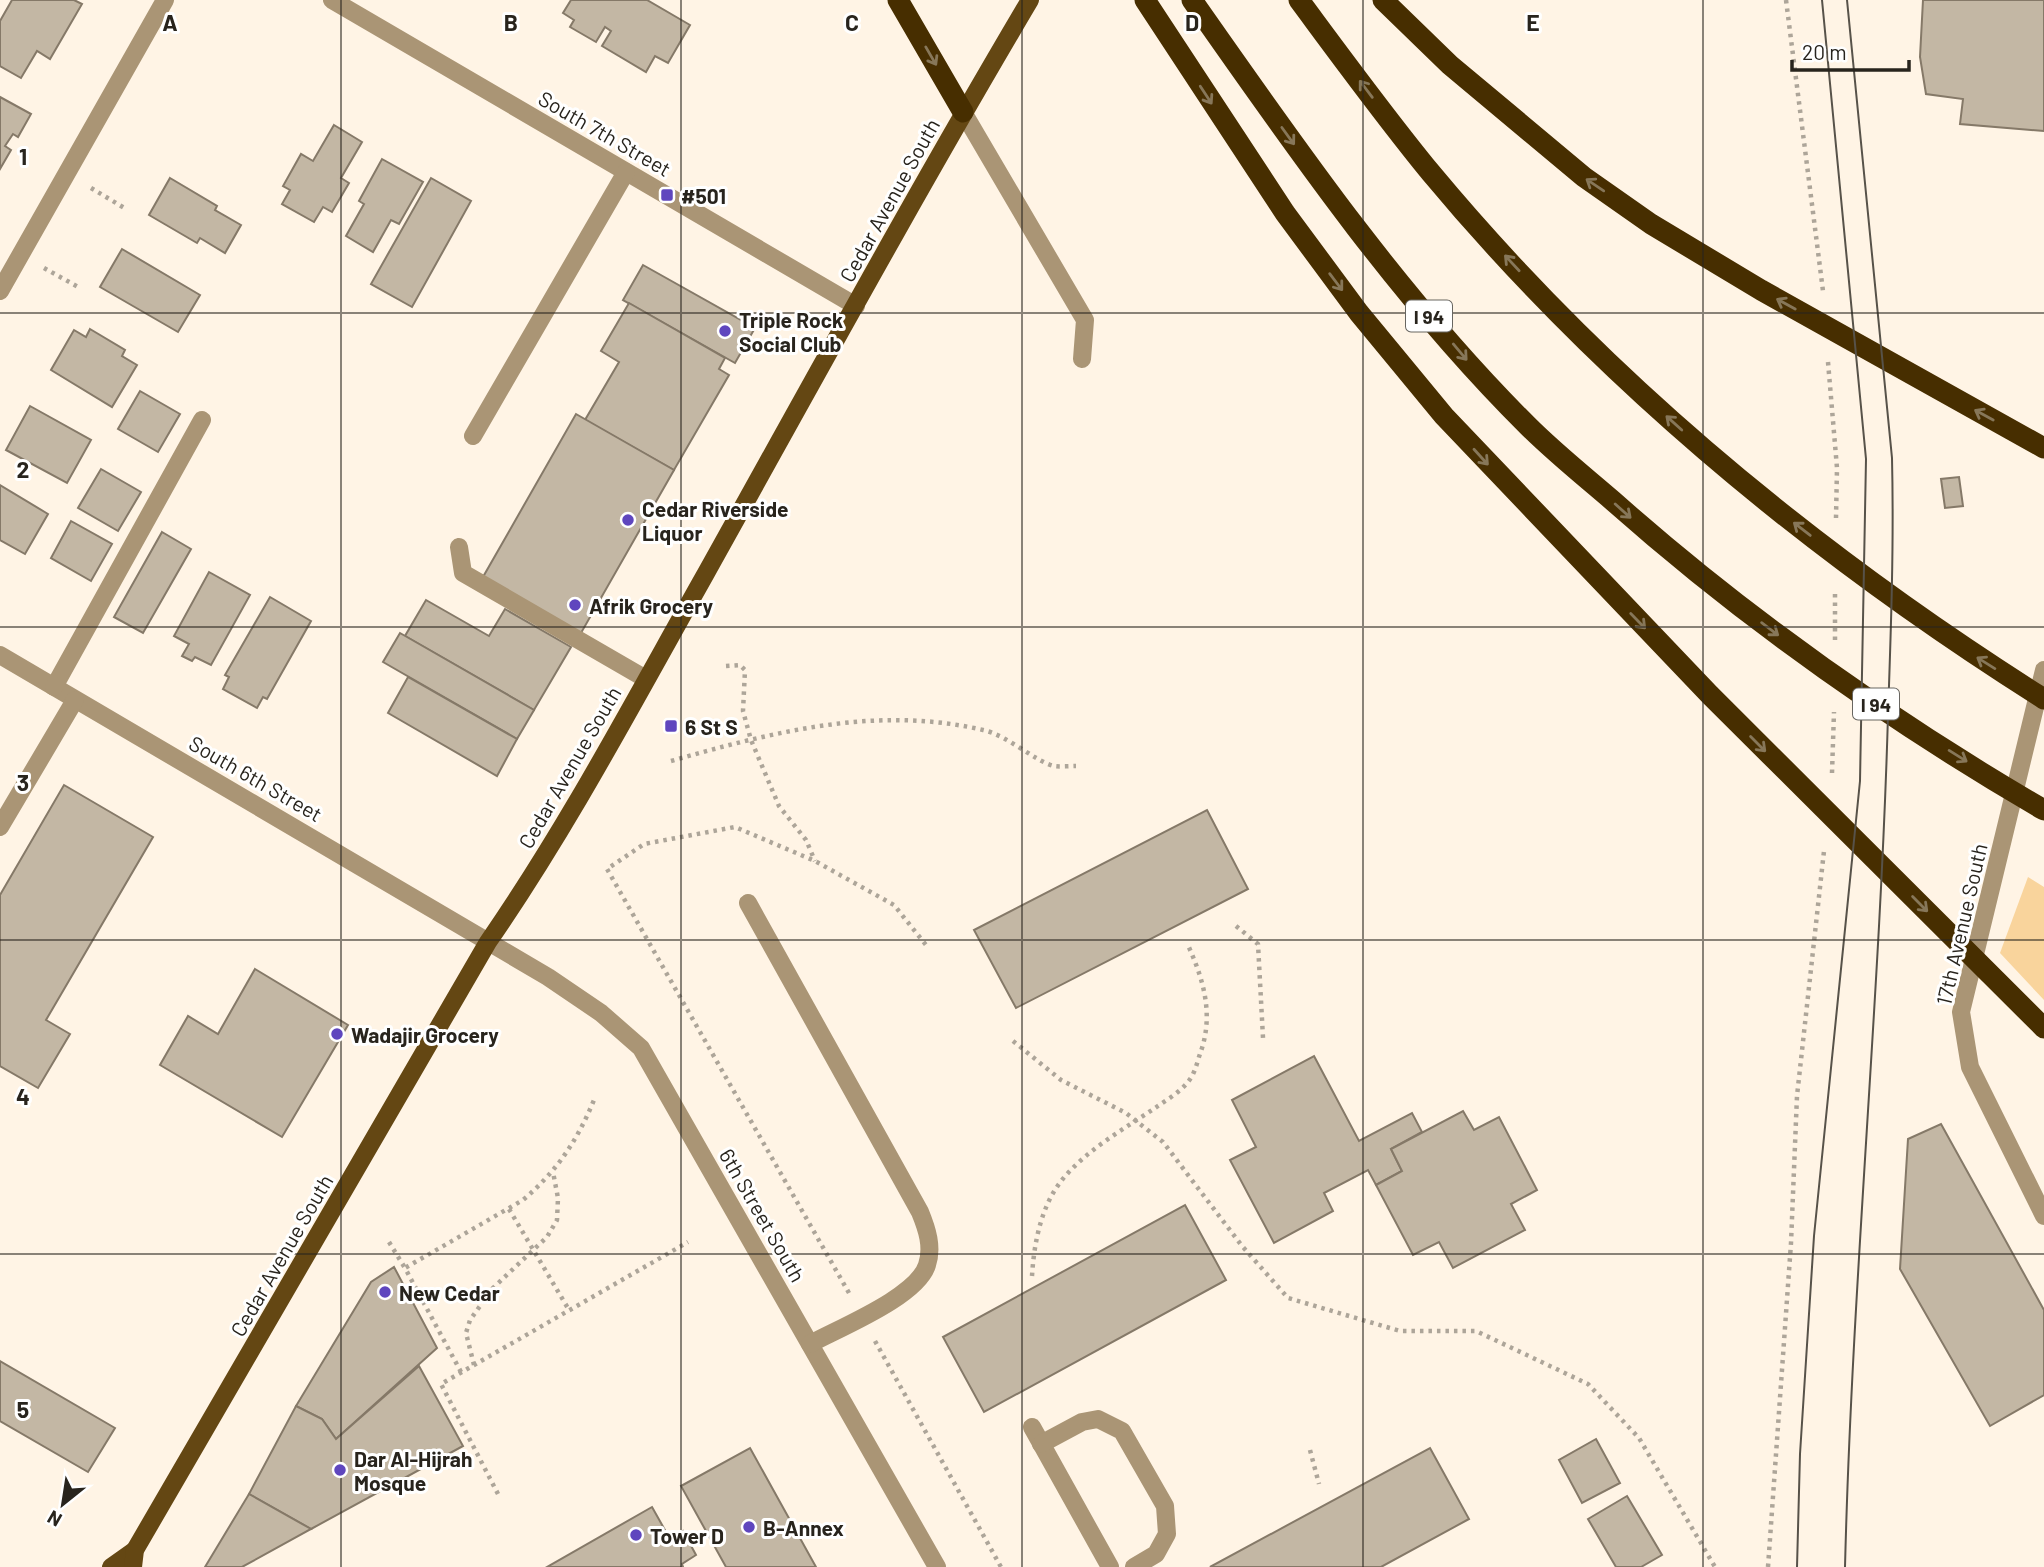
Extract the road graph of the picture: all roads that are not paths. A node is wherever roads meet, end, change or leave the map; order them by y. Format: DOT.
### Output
graph roads {
  1 [pos="165,0"];
  2 [pos="332,0"];
  3 [pos="898,0"];
  4 [pos="1030,0"];
  5 [pos="1145,0"];
  6 [pos="1192,0"];
  7 [pos="1299,0"];
  8 [pos="1383,0"];
  9 [pos="964,112"];
  10 [pos="626,172"];
  11 [pos="3,285"];
  12 [pos="856,306"];
  13 [pos="1082,359"];
  14 [pos="202,420"];
  15 [pos="473,436"];
  16 [pos="2044,448"];
  17 [pos="459,547"];
  18 [pos="0,655"];
  19 [pos="2044,670"];
  20 [pos="646,679"];
  21 [pos="54,687"];
  22 [pos="2044,699"];
  23 [pos="75,700"];
  24 [pos="2044,810"];
  25 [pos="0,827"];
  26 [pos="748,903"];
  27 [pos="488,942"];
  28 [pos="2044,1028"];
  29 [pos="2044,1216"];
  30 [pos="810,1344"];
  31 [pos="1032,1427"];
  32 [pos="1041,1444"];
  33 [pos="134,1558"];
  34 [pos="111,1567"];
  35 [pos="937,1567"];
  36 [pos="1110,1567"];
  37 [pos="1133,1567"];
  1 -- 11 [label="street"];
  2 -- 10 [label="street, South 7th Street"];
  3 -- 9 [label="highway, one-way"];
  4 -- 9 [label="main road, Cedar Avenue South"];
  5 -- 28 [label="highway, one-way"];
  6 -- 24 [label="highway, I 94, one-way"];
  22 -- 7 [label="highway, one-way"];
  16 -- 8 [label="highway, one-way"];
  9 -- 12 [label="main road, Cedar Avenue South"];
  9 -- 13 [label="street"];
  10 -- 12 [label="street, South 7th Street"];
  10 -- 15 [label="street"];
  12 -- 20 [label="main road, Cedar Avenue South"];
  14 -- 21 [label="street"];
  17 -- 20 [label="street"];
  18 -- 21 [label="street, South 6th Street"];
  19 -- 29 [label="street, 17th Avenue South"];
  20 -- 27 [label="main road, Cedar Avenue South"];
  21 -- 23 [label="street, South 6th Street"];
  23 -- 25 [label="street"];
  23 -- 27 [label="street, South 6th Street"];
  26 -- 30 [label="street"];
  27 -- 30 [label="street, 6th Street South"];
  27 -- 33 [label="main road, Cedar Avenue South"];
  30 -- 35 [label="street, 6th Street South"];
  31 -- 32 [label="street"];
  32 -- 36 [label="street"];
  32 -- 37 [label="street"];
  33 -- 34 [label="main road, Cedar Avenue South"];
}
